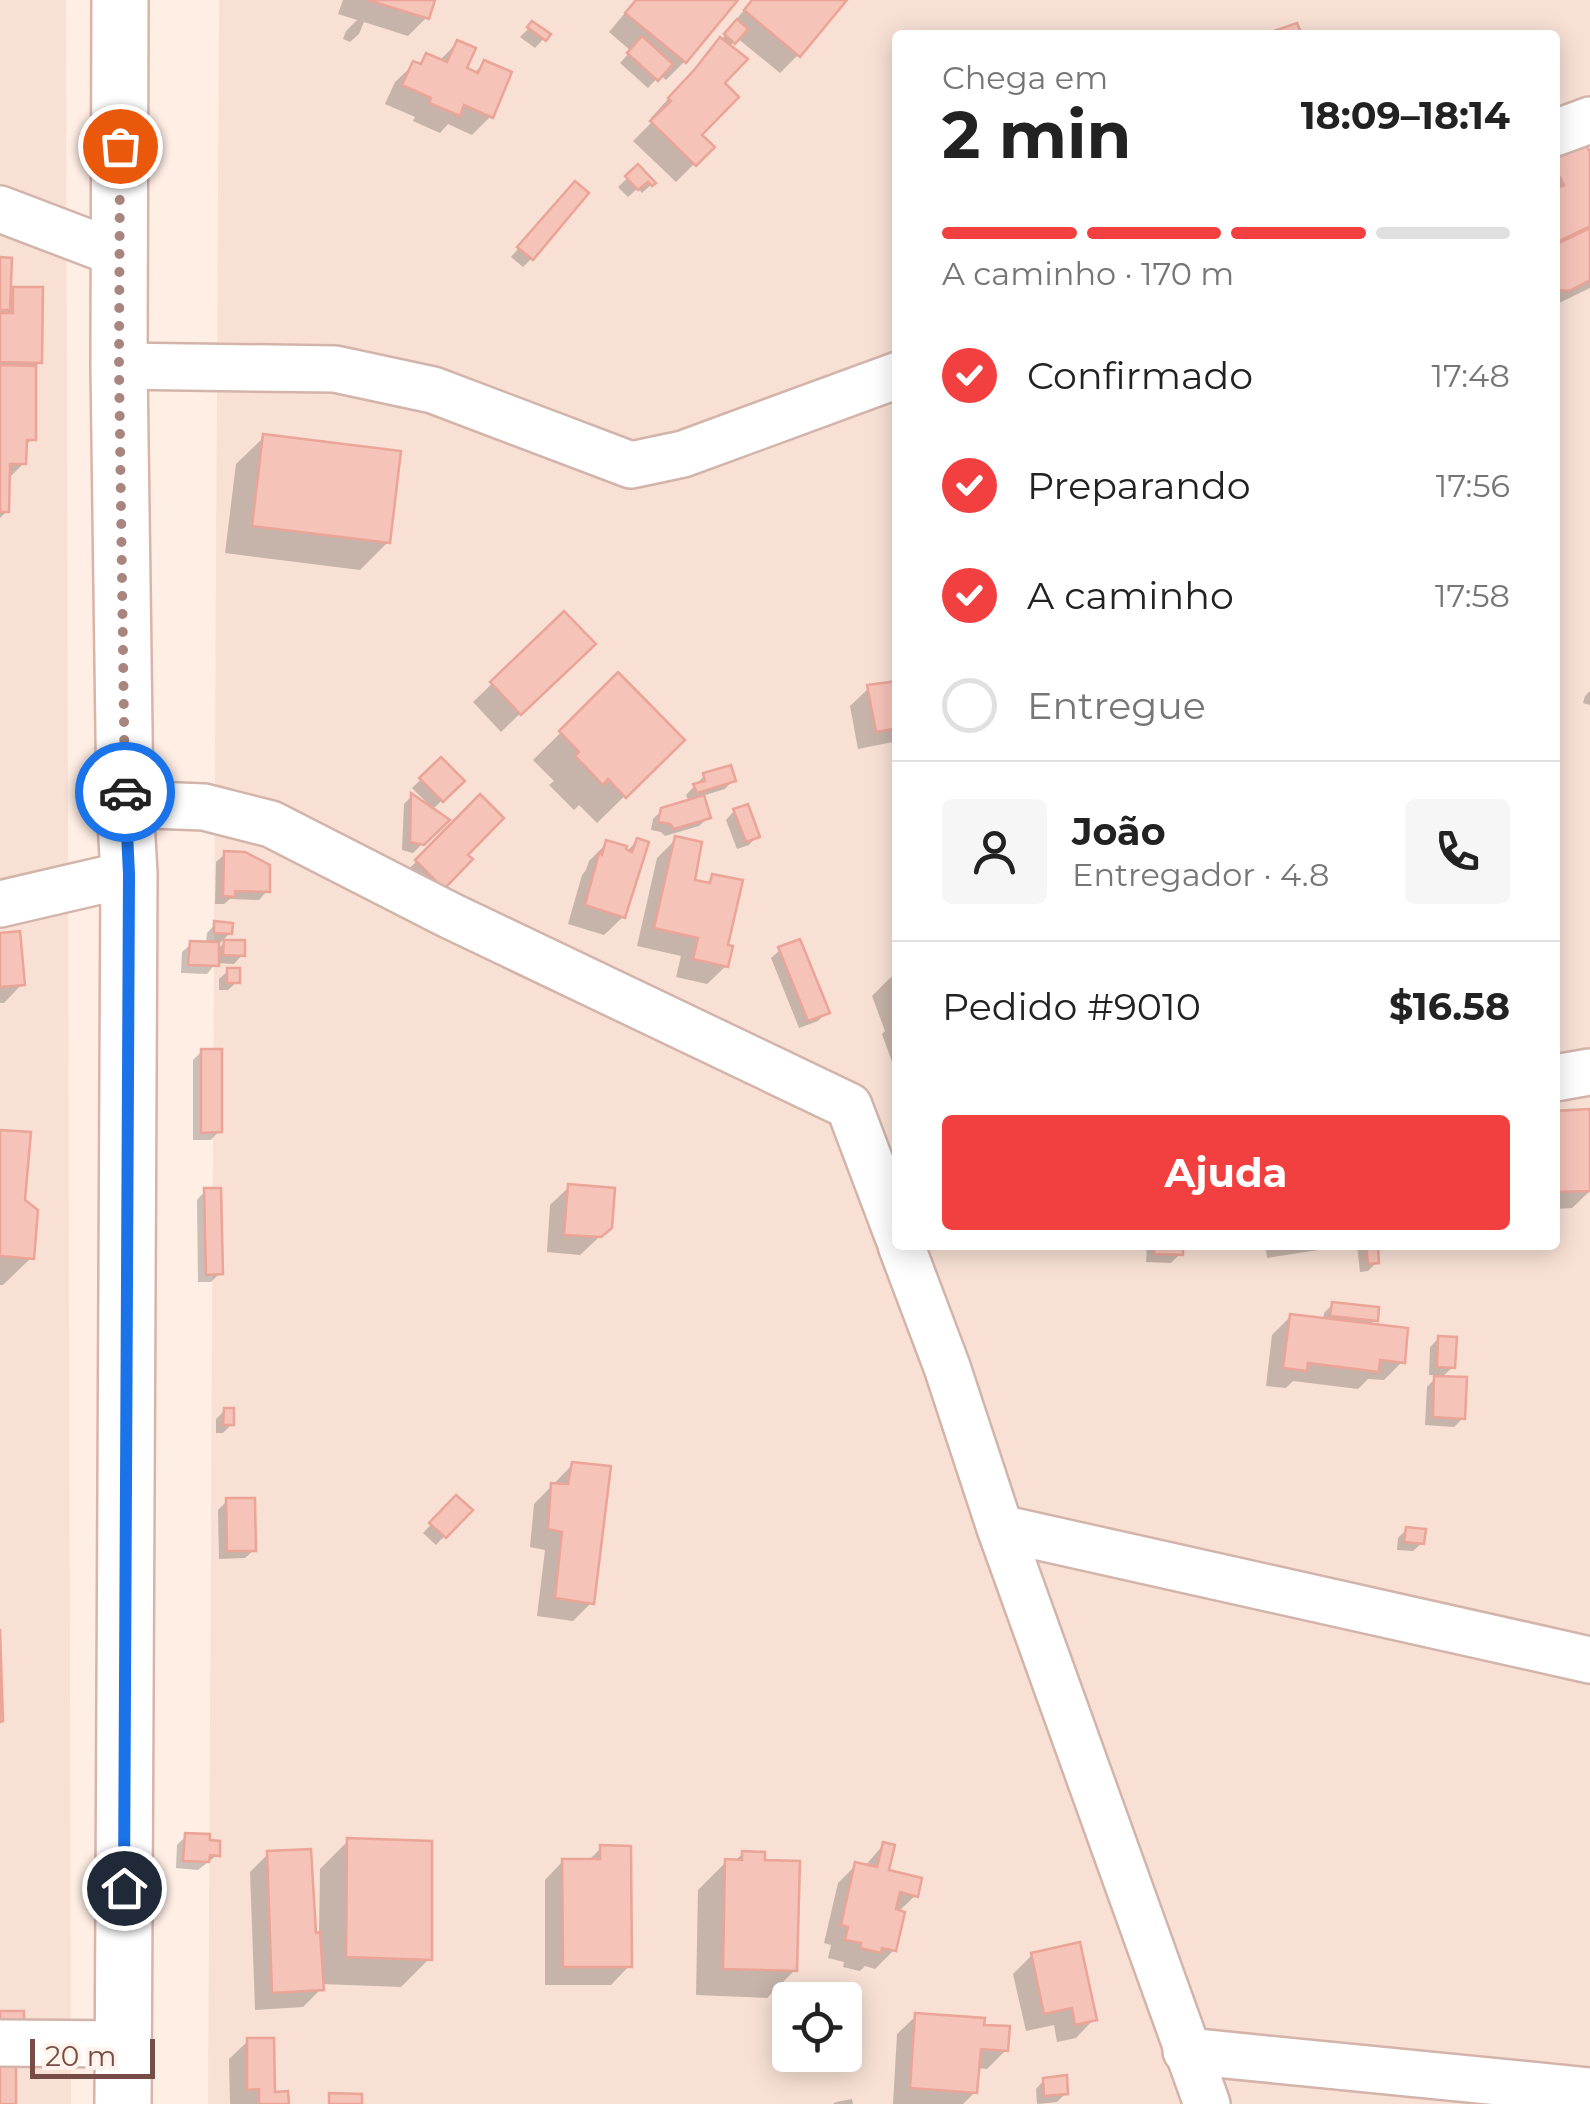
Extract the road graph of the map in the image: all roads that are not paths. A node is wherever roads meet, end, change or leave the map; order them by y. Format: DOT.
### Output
graph roads {
  1 [pos="120,0"];
  2 [pos="1590,120"];
  3 [pos="1560,131"];
  4 [pos="0,209"];
  5 [pos="121,255"];
  6 [pos="119,366"];
  7 [pos="892,377"];
  8 [pos="125,804"];
  9 [pos="129,874"];
  10 [pos="0,904"];
  11 [pos="1590,1072"];
  12 [pos="1560,1077"];
  13 [pos="892,1220"];
  14 [pos="903,1250"];
  15 [pos="1000,1528"];
  16 [pos="1590,1660"];
  17 [pos="0,2043"];
  18 [pos="124,2044"];
  19 [pos="1186,2051"];
  20 [pos="1590,2092"];
  21 [pos="123,2104"];
  22 [pos="1207,2104"];
  1 -- 5 [label="main road"];
  2 -- 3 [label="street"];
  4 -- 5 [label="street"];
  5 -- 6 [label="main road"];
  6 -- 7 [label="street"];
  6 -- 8 [label="main road"];
  8 -- 9 [label="main road"];
  8 -- 13 [label="street"];
  9 -- 10 [label="street"];
  9 -- 18 [label="main road"];
  11 -- 12 [label="street"];
  14 -- 15 [label="street"];
  15 -- 16 [label="street"];
  15 -- 19 [label="street"];
  17 -- 18 [label="street"];
  18 -- 21 [label="main road"];
  19 -- 20 [label="street"];
  19 -- 22 [label="street"];
}
